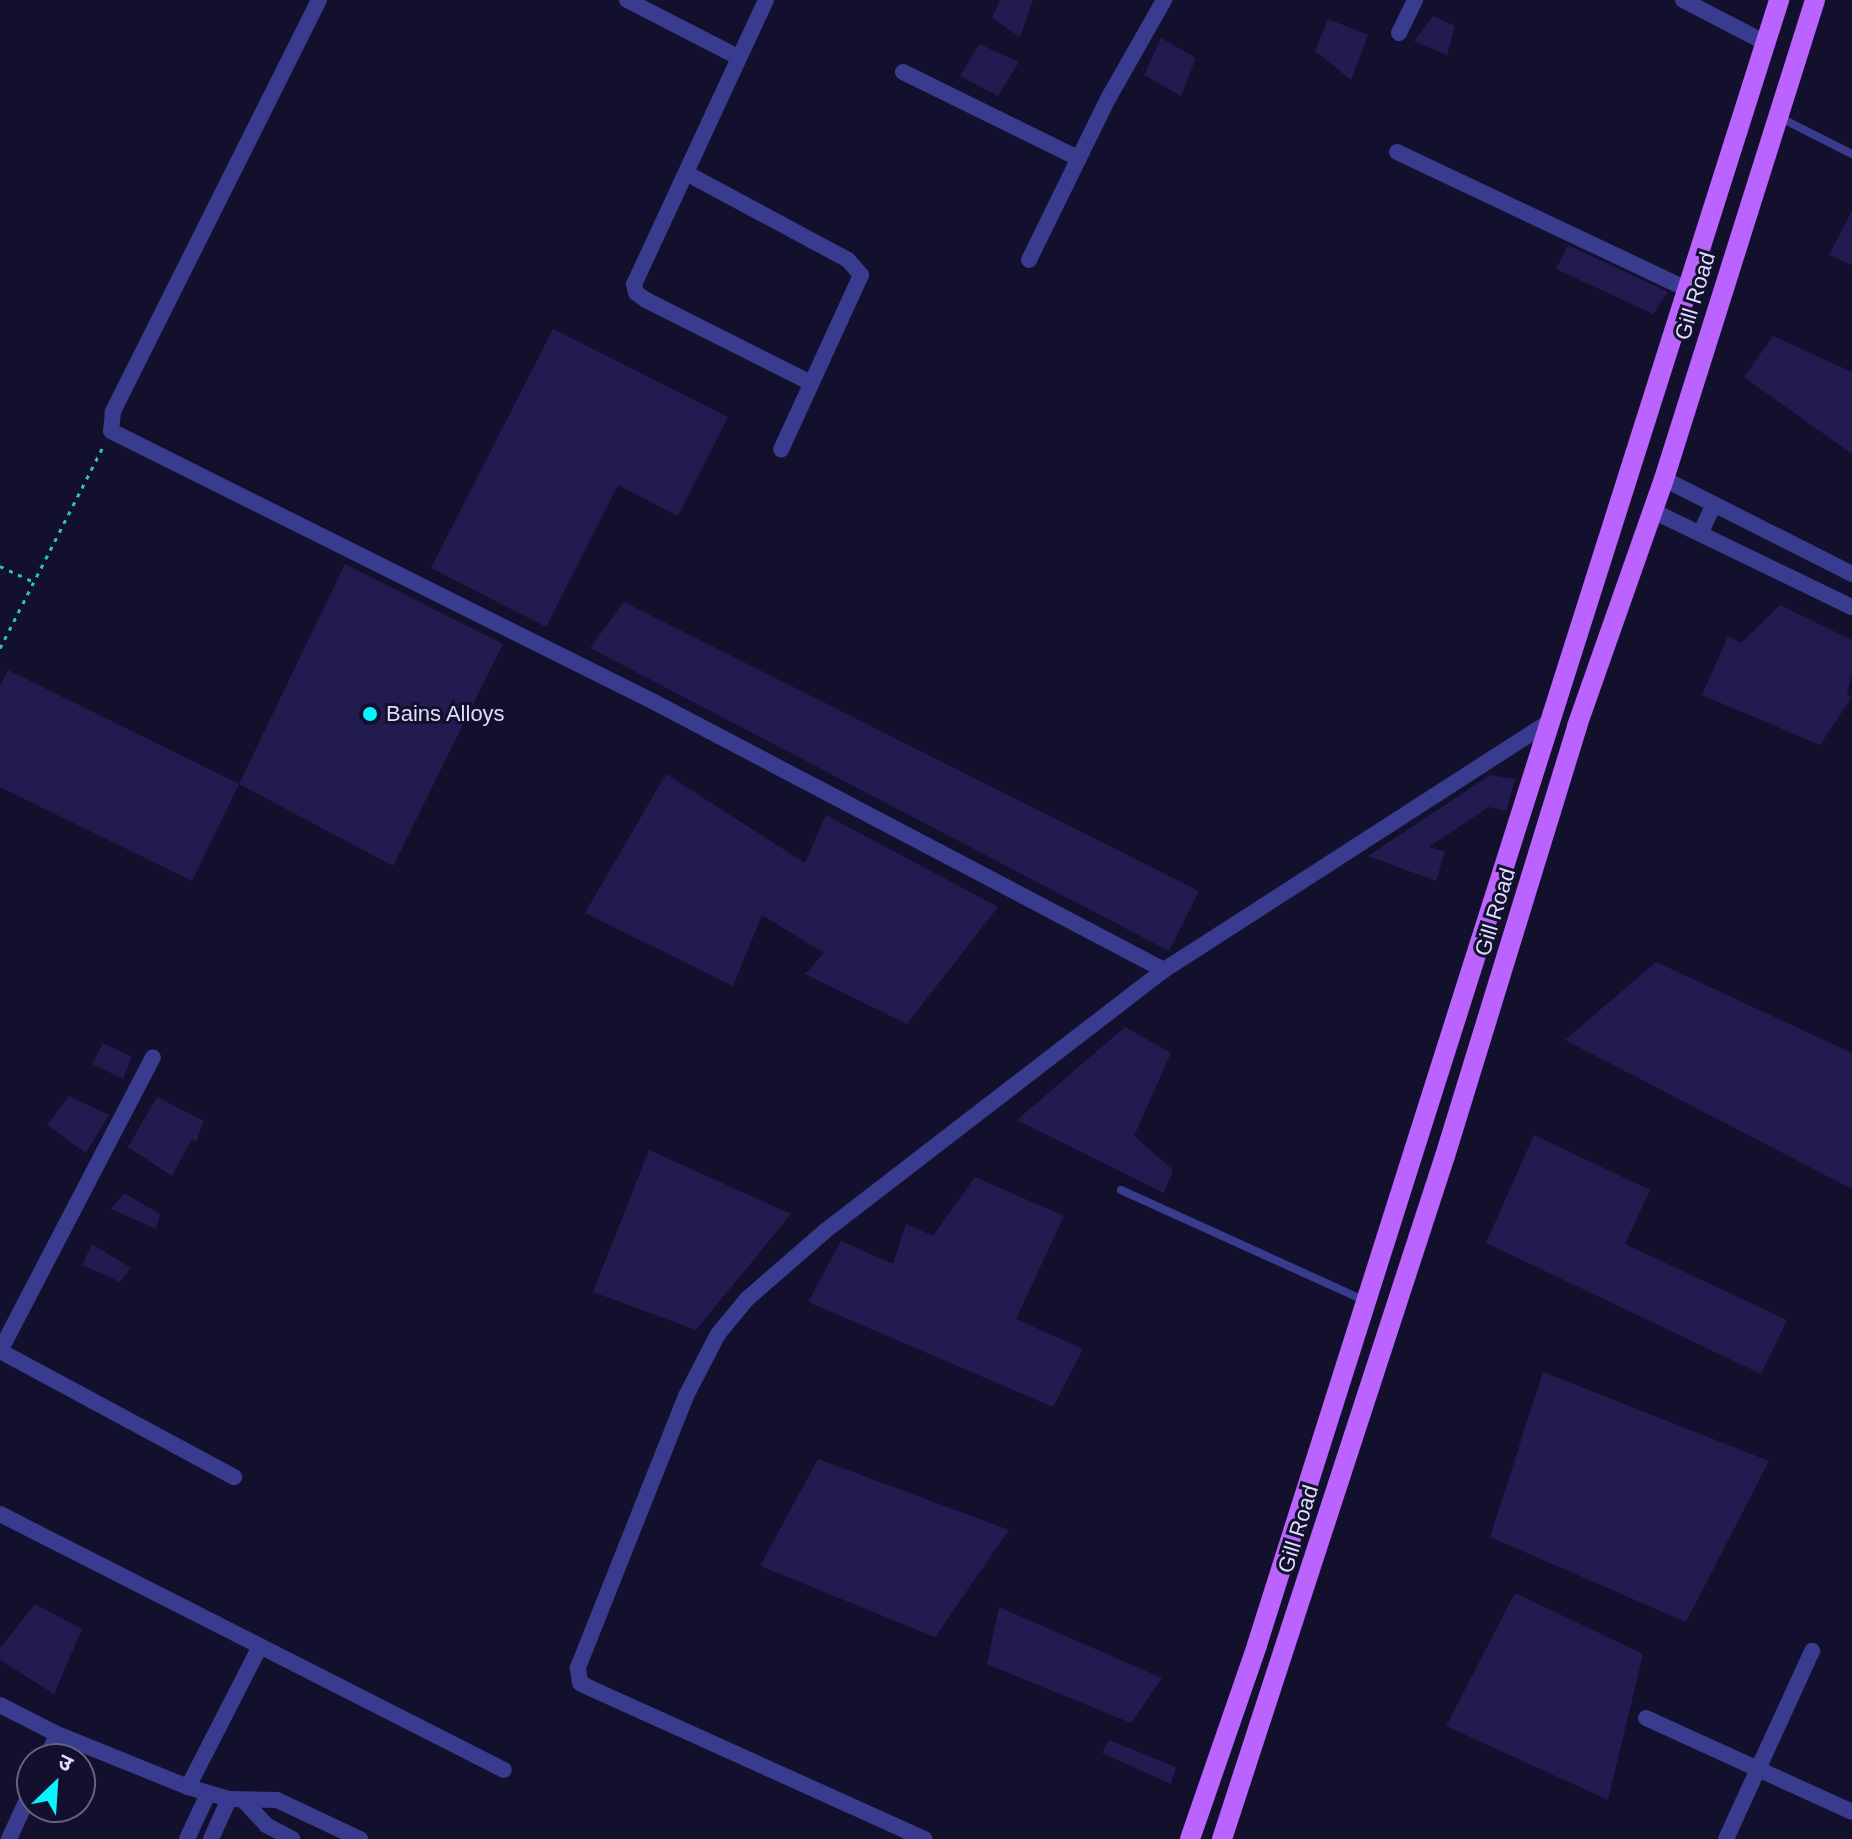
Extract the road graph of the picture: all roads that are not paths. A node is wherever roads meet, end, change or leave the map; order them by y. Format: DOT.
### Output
graph roads {
  1 [pos="319,0"];
  2 [pos="627,0"];
  3 [pos="766,0"];
  4 [pos="1164,0"];
  5 [pos="1415,0"];
  6 [pos="1683,0"];
  7 [pos="1779,0"];
  8 [pos="1815,0"];
  9 [pos="1399,33"];
  10 [pos="1766,43"];
  11 [pos="738,57"];
  12 [pos="903,72"];
  13 [pos="1778,117"];
  14 [pos="1397,152"];
  15 [pos="1852,154"];
  16 [pos="1078,158"];
  17 [pos="686,173"];
  18 [pos="1029,260"];
  19 [pos="1687,289"];
  20 [pos="811,383"];
  21 [pos="781,450"];
  22 [pos="1664,479"];
  23 [pos="1714,504"];
  24 [pos="1653,511"];
  25 [pos="1700,534"];
  26 [pos="1808,553"];
  27 [pos="1852,574"];
  28 [pos="1794,581"];
  29 [pos="1852,607"];
  30 [pos="1549,722"];
  31 [pos="1164,970"];
  32 [pos="153,1057"];
  33 [pos="1121,1190"];
  34 [pos="1364,1300"];
  35 [pos="0,1351"];
  36 [pos="234,1477"];
  37 [pos="0,1514"];
  38 [pos="260,1646"];
  39 [pos="1812,1651"];
  40 [pos="0,1705"];
  41 [pos="1646,1718"];
  42 [pos="57,1734"];
  43 [pos="53,1743"];
  44 [pos="1758,1769"];
  45 [pos="504,1770"];
  46 [pos="188,1787"];
  47 [pos="208,1794"];
  48 [pos="237,1800"];
  49 [pos="1852,1812"];
  50 [pos="187,1839"];
  51 [pos="211,1839"];
  52 [pos="292,1839"];
  53 [pos="360,1839"];
  54 [pos="925,1839"];
  55 [pos="1190,1839"];
  56 [pos="1222,1839"];
  57 [pos="1726,1839"];
  1 -- 31 [label="street"];
  2 -- 11 [label="street"];
  3 -- 11 [label="street"];
  4 -- 16 [label="street"];
  5 -- 9 [label="street"];
  6 -- 10 [label="street"];
  7 -- 10 [label="main road"];
  8 -- 13 [label="main road, Gill Road"];
  10 -- 19 [label="main road"];
  11 -- 17 [label="street"];
  12 -- 16 [label="street"];
  13 -- 15 [label="lane"];
  13 -- 22 [label="main road, Gill Road"];
  14 -- 19 [label="street"];
  16 -- 18 [label="street"];
  17 -- 20 [label="street"];
  17 -- 20 [label="street"];
  19 -- 30 [label="main road"];
  20 -- 21 [label="street"];
  22 -- 23 [label="street"];
  22 -- 24 [label="main road, Gill Road"];
  23 -- 25 [label="street"];
  23 -- 26 [label="street"];
  24 -- 25 [label="street"];
  24 -- 56 [label="main road, Gill Road"];
  25 -- 28 [label="street"];
  26 -- 27 [label="street"];
  26 -- 28 [label="street"];
  28 -- 29 [label="street"];
  30 -- 31 [label="street"];
  30 -- 34 [label="main road"];
  31 -- 54 [label="street"];
  32 -- 35 [label="street"];
  33 -- 34 [label="lane"];
  34 -- 55 [label="main road"];
  35 -- 36 [label="street"];
  37 -- 38 [label="street"];
  38 -- 45 [label="street"];
  38 -- 46 [label="street"];
  39 -- 44 [label="street"];
  40 -- 42 [label="street"];
  41 -- 44 [label="street"];
  42 -- 43 [label="street"];
  42 -- 46 [label="street"];
  44 -- 49 [label="street"];
  44 -- 57 [label="street"];
  46 -- 47 [label="street"];
  47 -- 48 [label="street"];
  47 -- 50 [label="street"];
  48 -- 51 [label="street"];
  48 -- 52 [label="street"];
  48 -- 53 [label="street"];
}
